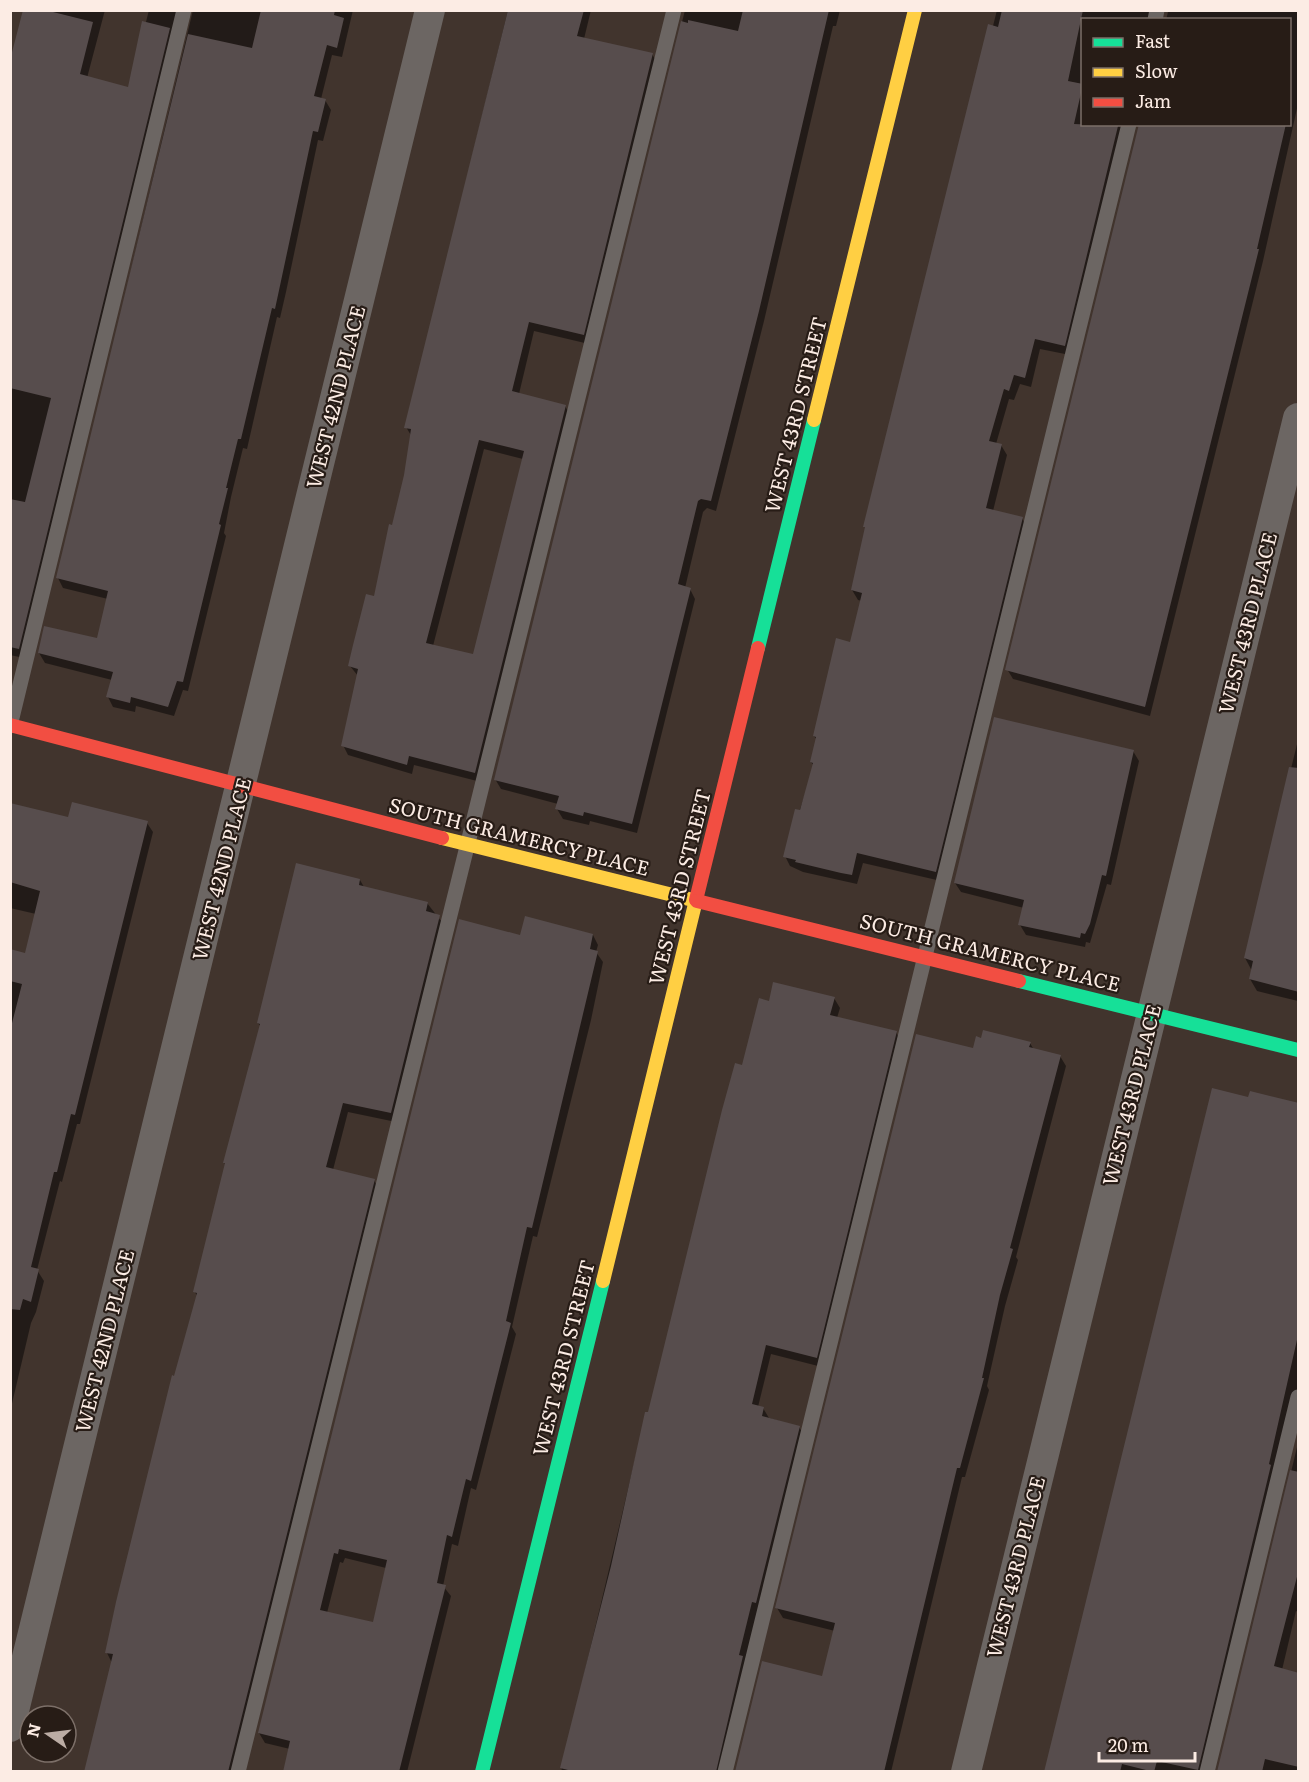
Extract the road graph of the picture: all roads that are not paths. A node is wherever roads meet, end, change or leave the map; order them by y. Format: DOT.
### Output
graph roads {
  1 [pos="184,10"];
  2 [pos="429,10"];
  3 [pos="674,10"];
  4 [pos="915,10"];
  5 [pos="1129,126"];
  6 [pos="1299,418"];
  7 [pos="11,725"];
  8 [pos="242,787"];
  9 [pos="466,844"];
  10 [pos="697,902"];
  11 [pos="924,958"];
  12 [pos="1152,1012"];
  13 [pos="1299,1050"];
  14 [pos="1299,1397"];
  15 [pos="10,1727"];
  16 [pos="238,1772"];
  17 [pos="482,1772"];
  18 [pos="725,1772"];
  19 [pos="966,1772"];
  20 [pos="1207,1772"];
  1 -- 7 [label="lane"];
  2 -- 8 [label="street, WEST 42ND PLACE"];
  3 -- 9 [label="lane"];
  4 -- 10 [label="street, WEST 43RD STREET"];
  5 -- 11 [label="lane"];
  6 -- 12 [label="street, WEST 43RD PLACE"];
  7 -- 8 [label="street, SOUTH GRAMERCY PLACE"];
  8 -- 9 [label="street, SOUTH GRAMERCY PLACE"];
  8 -- 15 [label="street, WEST 42ND PLACE"];
  9 -- 10 [label="street, SOUTH GRAMERCY PLACE"];
  9 -- 16 [label="lane"];
  10 -- 11 [label="street, SOUTH GRAMERCY PLACE"];
  10 -- 17 [label="street, WEST 43RD STREET"];
  11 -- 12 [label="street, SOUTH GRAMERCY PLACE"];
  11 -- 18 [label="lane"];
  12 -- 13 [label="street, SOUTH GRAMERCY PLACE"];
  12 -- 19 [label="street, WEST 43RD PLACE"];
  14 -- 20 [label="lane"];
}
